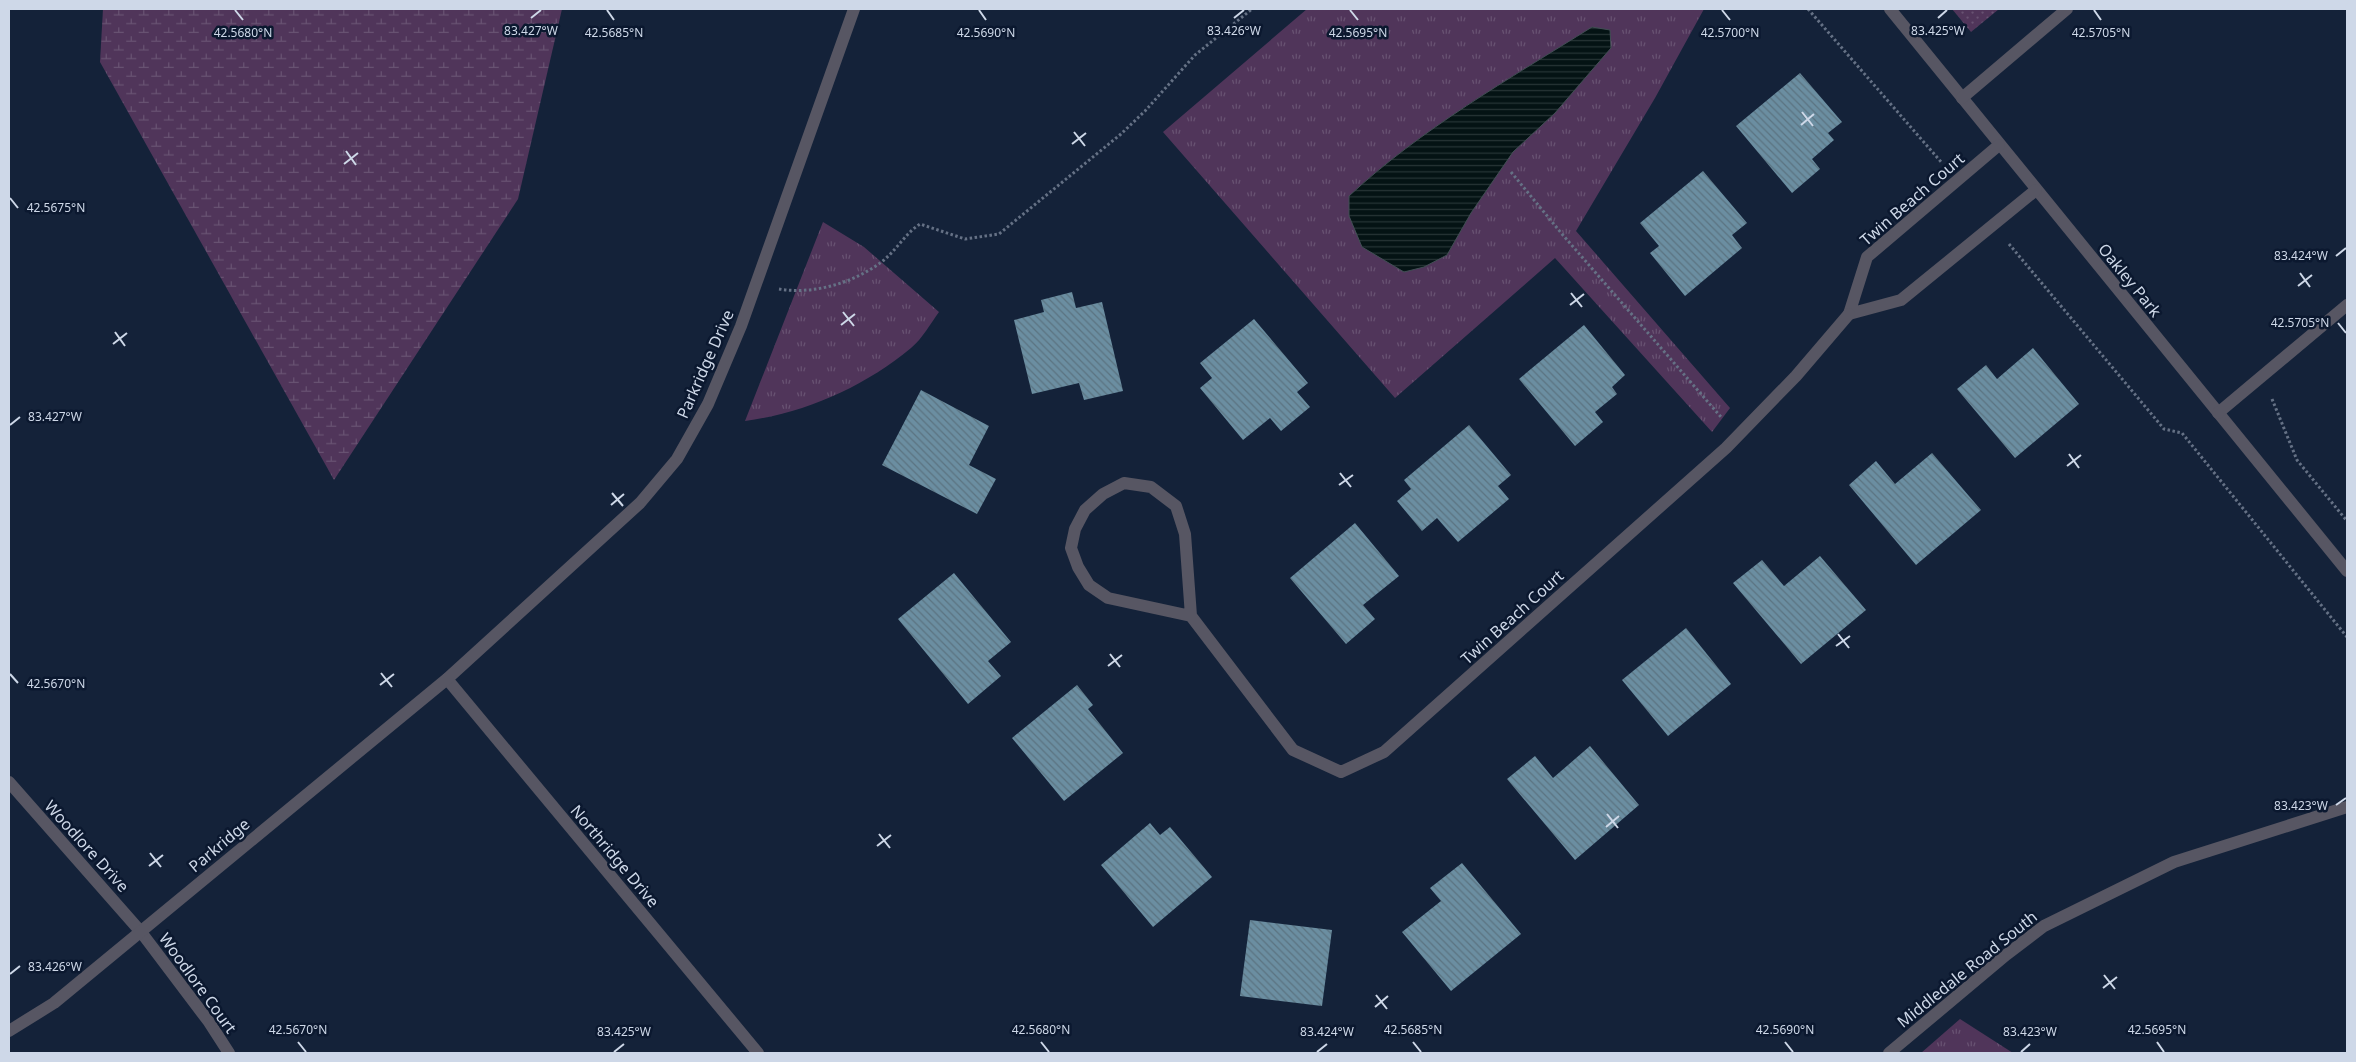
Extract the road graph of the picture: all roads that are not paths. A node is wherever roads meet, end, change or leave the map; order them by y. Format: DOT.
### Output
graph roads {
  1 [pos="854,9"];
  2 [pos="1890,9"];
  3 [pos="2067,9"];
  4 [pos="1962,98"];
  5 [pos="1999,145"];
  6 [pos="2036,190"];
  7 [pos="2347,305"];
  8 [pos="1849,314"];
  9 [pos="2218,413"];
  10 [pos="2347,571"];
  11 [pos="1191,616"];
  12 [pos="447,679"];
  13 [pos="9,782"];
  14 [pos="2347,806"];
  15 [pos="141,932"];
  16 [pos="9,1031"];
  17 [pos="228,1053"];
  18 [pos="758,1053"];
  19 [pos="1889,1053"];
  1 -- 12 [label="street, Parkridge Drive"];
  2 -- 4 [label="street, Oakley Park"];
  3 -- 4 [label="street"];
  4 -- 5 [label="street, Oakley Park"];
  5 -- 6 [label="street, Oakley Park"];
  5 -- 8 [label="street, Twin Beach Court"];
  6 -- 8 [label="street"];
  6 -- 9 [label="street, Oakley Park"];
  7 -- 9 [label="street"];
  8 -- 11 [label="street, Twin Beach Court"];
  9 -- 10 [label="street, Oakley Park"];
  11 -- 11 [label="street"];
  12 -- 15 [label="street, Parkridge"];
  12 -- 18 [label="street, Northridge Drive"];
  13 -- 15 [label="street, Woodlore Drive"];
  14 -- 19 [label="street, Middledale Road South"];
  15 -- 16 [label="street, Parkridge"];
  15 -- 17 [label="street, Woodlore Court"];
}
